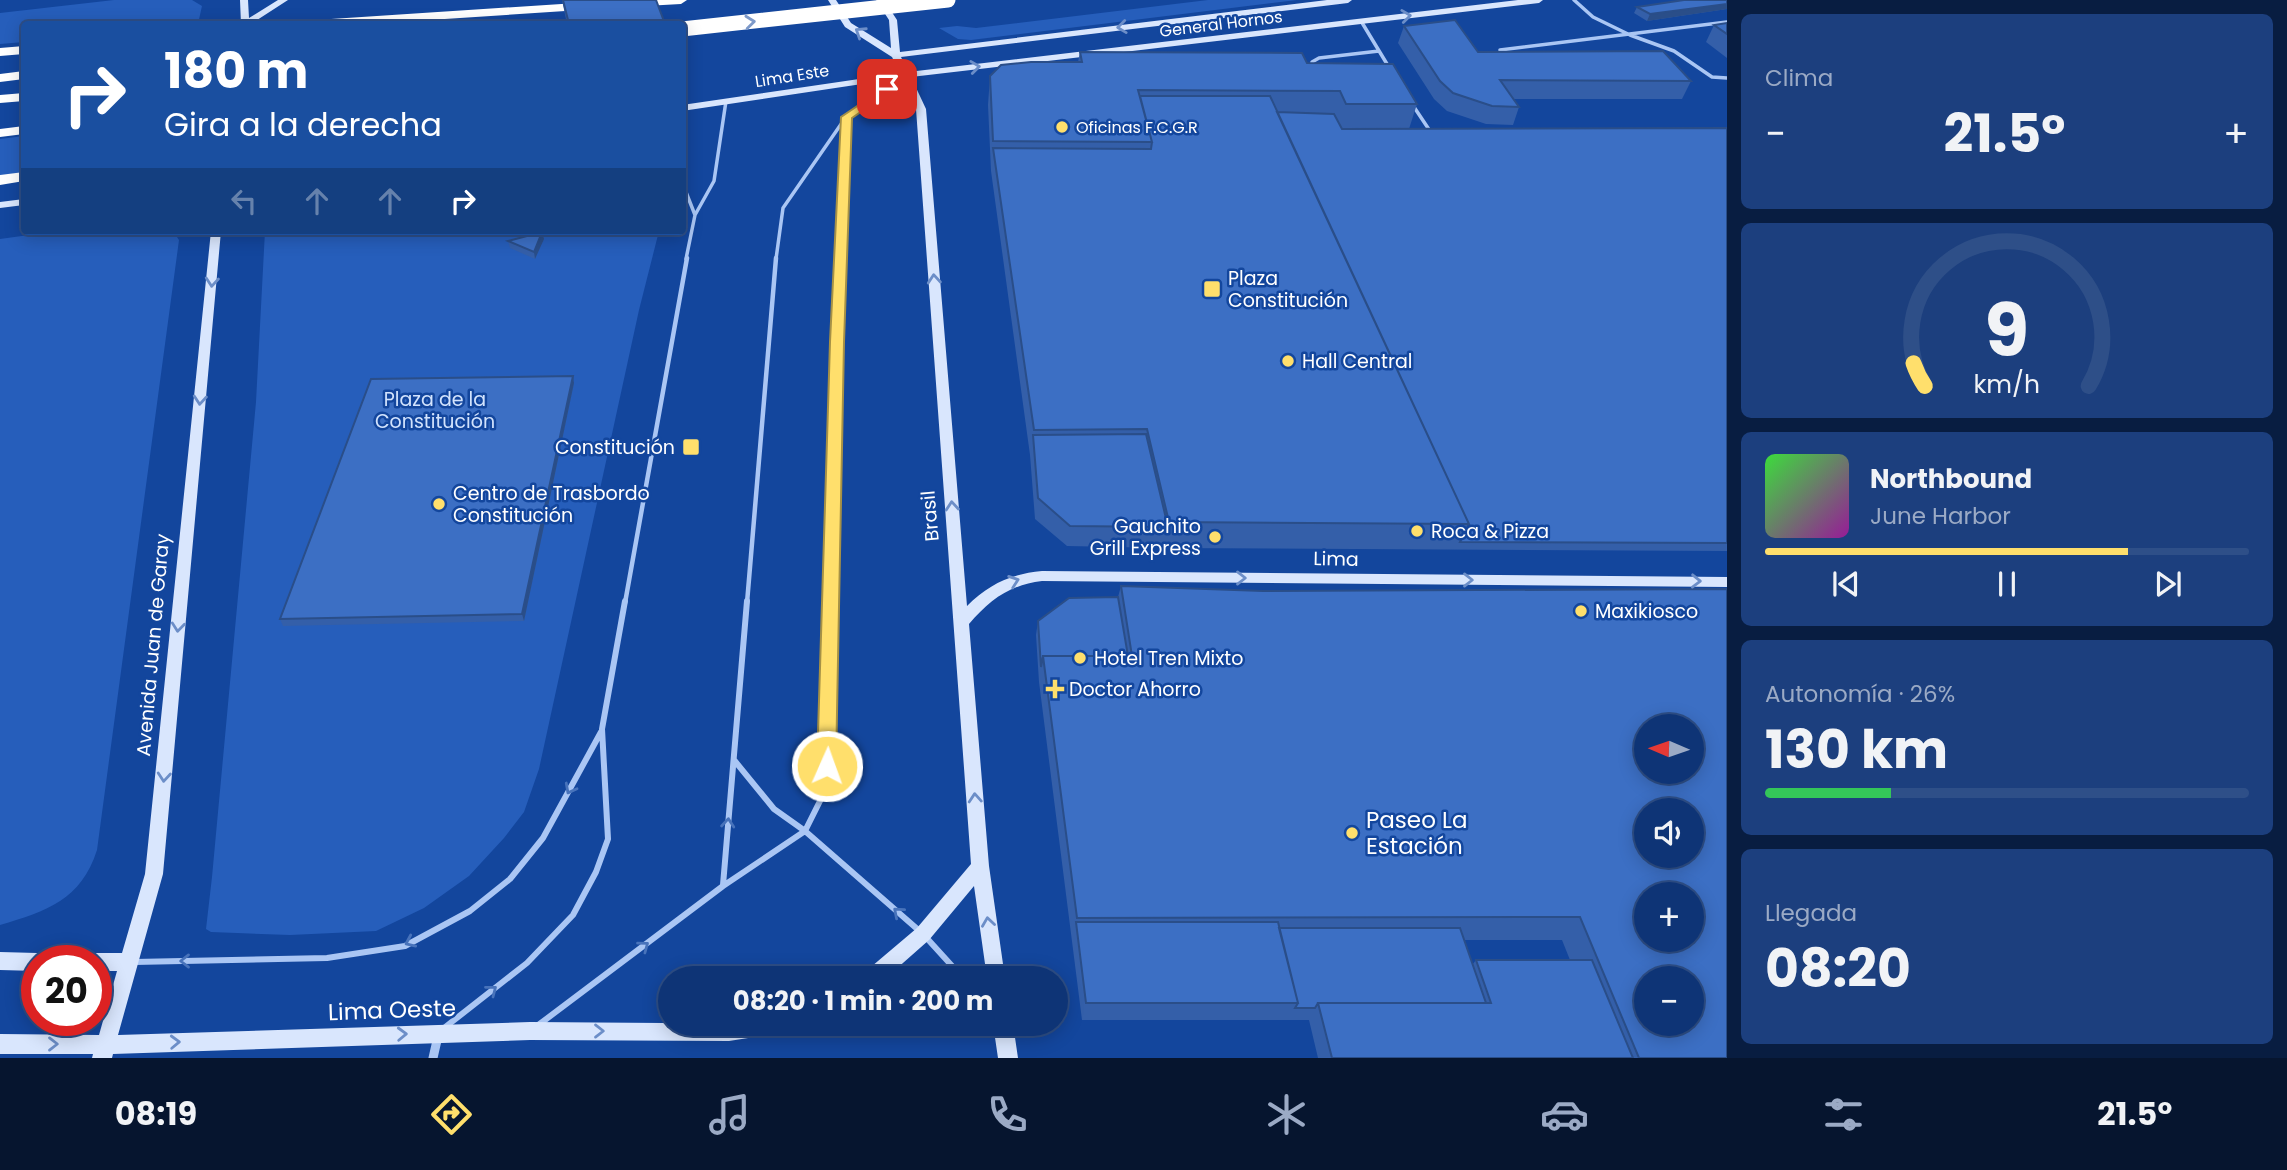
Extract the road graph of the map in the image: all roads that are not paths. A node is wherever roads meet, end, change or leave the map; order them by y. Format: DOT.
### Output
graph roads {
  1 [pos="244,0"];
  2 [pos="284,0"];
  3 [pos="683,0"];
  4 [pos="832,0"];
  5 [pos="880,0"];
  6 [pos="948,0"];
  7 [pos="1348,0"];
  8 [pos="1539,0"];
  9 [pos="1574,0"];
  10 [pos="245,21"];
  11 [pos="250,21"];
  12 [pos="362,21"];
  13 [pos="497,21"];
  14 [pos="1361,21"];
  15 [pos="1727,22"];
  16 [pos="686,29"];
  17 [pos="1630,35"];
  18 [pos="21,50"];
  19 [pos="1500,50"];
  20 [pos="1379,51"];
  21 [pos="0,52"];
  22 [pos="896,55"];
  23 [pos="1315,72"];
  24 [pos="21,75"];
  25 [pos="907,75"];
  26 [pos="0,78"];
  27 [pos="1727,78"];
  28 [pos="1397,79"];
  29 [pos="21,97"];
  30 [pos="1409,98"];
  31 [pos="1,99"];
  32 [pos="726,102"];
  33 [pos="686,107"];
  34 [pos="846,117"];
  35 [pos="21,121"];
  36 [pos="0,124"];
  37 [pos="21,130"];
  38 [pos="1444,131"];
  39 [pos="0,133"];
  40 [pos="21,177"];
  41 [pos="0,180"];
  42 [pos="686,191"];
  43 [pos="21,202"];
  44 [pos="0,205"];
  45 [pos="695,215"];
  46 [pos="216,235"];
  47 [pos="1727,582"];
  48 [pos="962,622"];
  49 [pos="602,729"];
  50 [pos="734,760"];
  51 [pos="805,831"];
  52 [pos="980,866"];
  53 [pos="723,886"];
  54 [pos="923,934"];
  55 [pos="0,961"];
  56 [pos="21,961"];
  57 [pos="112,962"];
  58 [pos="130,962"];
  59 [pos="886,966"];
  60 [pos="952,966"];
  61 [pos="994,966"];
  62 [pos="530,1031"];
  63 [pos="439,1032"];
  64 [pos="658,1032"];
  65 [pos="1005,1036"];
  66 [pos="0,1044"];
  67 [pos="104,1051"];
  68 [pos="433,1058"];
  69 [pos="1008,1058"];
  1 -- 10 [label="street"];
  2 -- 11 [label="street"];
  3 -- 12 [label="highway"];
  3 -- 13 [label="highway"];
  22 -- 4 [label="street, Brasil, one-way"];
  5 -- 22 [label="street, Brasil"];
  16 -- 6 [label="highway, one-way, bridge"];
  7 -- 22 [label="street, General Hornos, one-way"];
  14 -- 8 [label="street, General Hornos, one-way"];
  9 -- 17 [label="lane"];
  14 -- 20 [label="lane"];
  25 -- 14 [label="street, General Hornos, one-way"];
  15 -- 17 [label="lane"];
  17 -- 19 [label="lane"];
  17 -- 27 [label="lane"];
  18 -- 21 [label="highway"];
  20 -- 23 [label="lane"];
  20 -- 28 [label="lane"];
  22 -- 25 [label="street, Brasil"];
  24 -- 26 [label="highway"];
  25 -- 32 [label="street, Lima Este"];
  25 -- 34 [label="lane"];
  48 -- 25 [label="street, Brasil, one-way"];
  29 -- 31 [label="highway"];
  30 -- 38 [label="lane"];
  32 -- 33 [label="street, Lima Este"];
  32 -- 45 [label="lane"];
  34 -- 50 [label="lane"];
  34 -- 51 [label="lane"];
  35 -- 36 [label="highway"];
  37 -- 39 [label="highway"];
  40 -- 41 [label="highway"];
  42 -- 45 [label="lane"];
  43 -- 44 [label="street"];
  45 -- 49 [label="lane"];
  46 -- 58 [label="street, Avenida Juan de Garay, one-way"];
  48 -- 47 [label="street, Lima, one-way"];
  52 -- 48 [label="street, Brasil, one-way"];
  49 -- 58 [label="lane, one-way"];
  63 -- 49 [label="lane, one-way"];
  50 -- 51 [label="lane"];
  53 -- 50 [label="lane, one-way"];
  51 -- 53 [label="lane"];
  54 -- 51 [label="lane, one-way"];
  52 -- 54 [label="street"];
  61 -- 52 [label="street, Brasil, one-way"];
  62 -- 53 [label="lane, one-way"];
  54 -- 59 [label="street"];
  54 -- 60 [label="lane"];
  55 -- 56 [label="street"];
  57 -- 58 [label="street"];
  58 -- 67 [label="street, Avenida Juan de Garay"];
  62 -- 63 [label="street, Lima Oeste"];
  62 -- 64 [label="street, Lima Oeste, one-way"];
  67 -- 63 [label="street, Lima Oeste, one-way"];
  63 -- 68 [label="street"];
  65 -- 69 [label="street"];
  66 -- 67 [label="street, Lima Oeste, one-way"];
}
